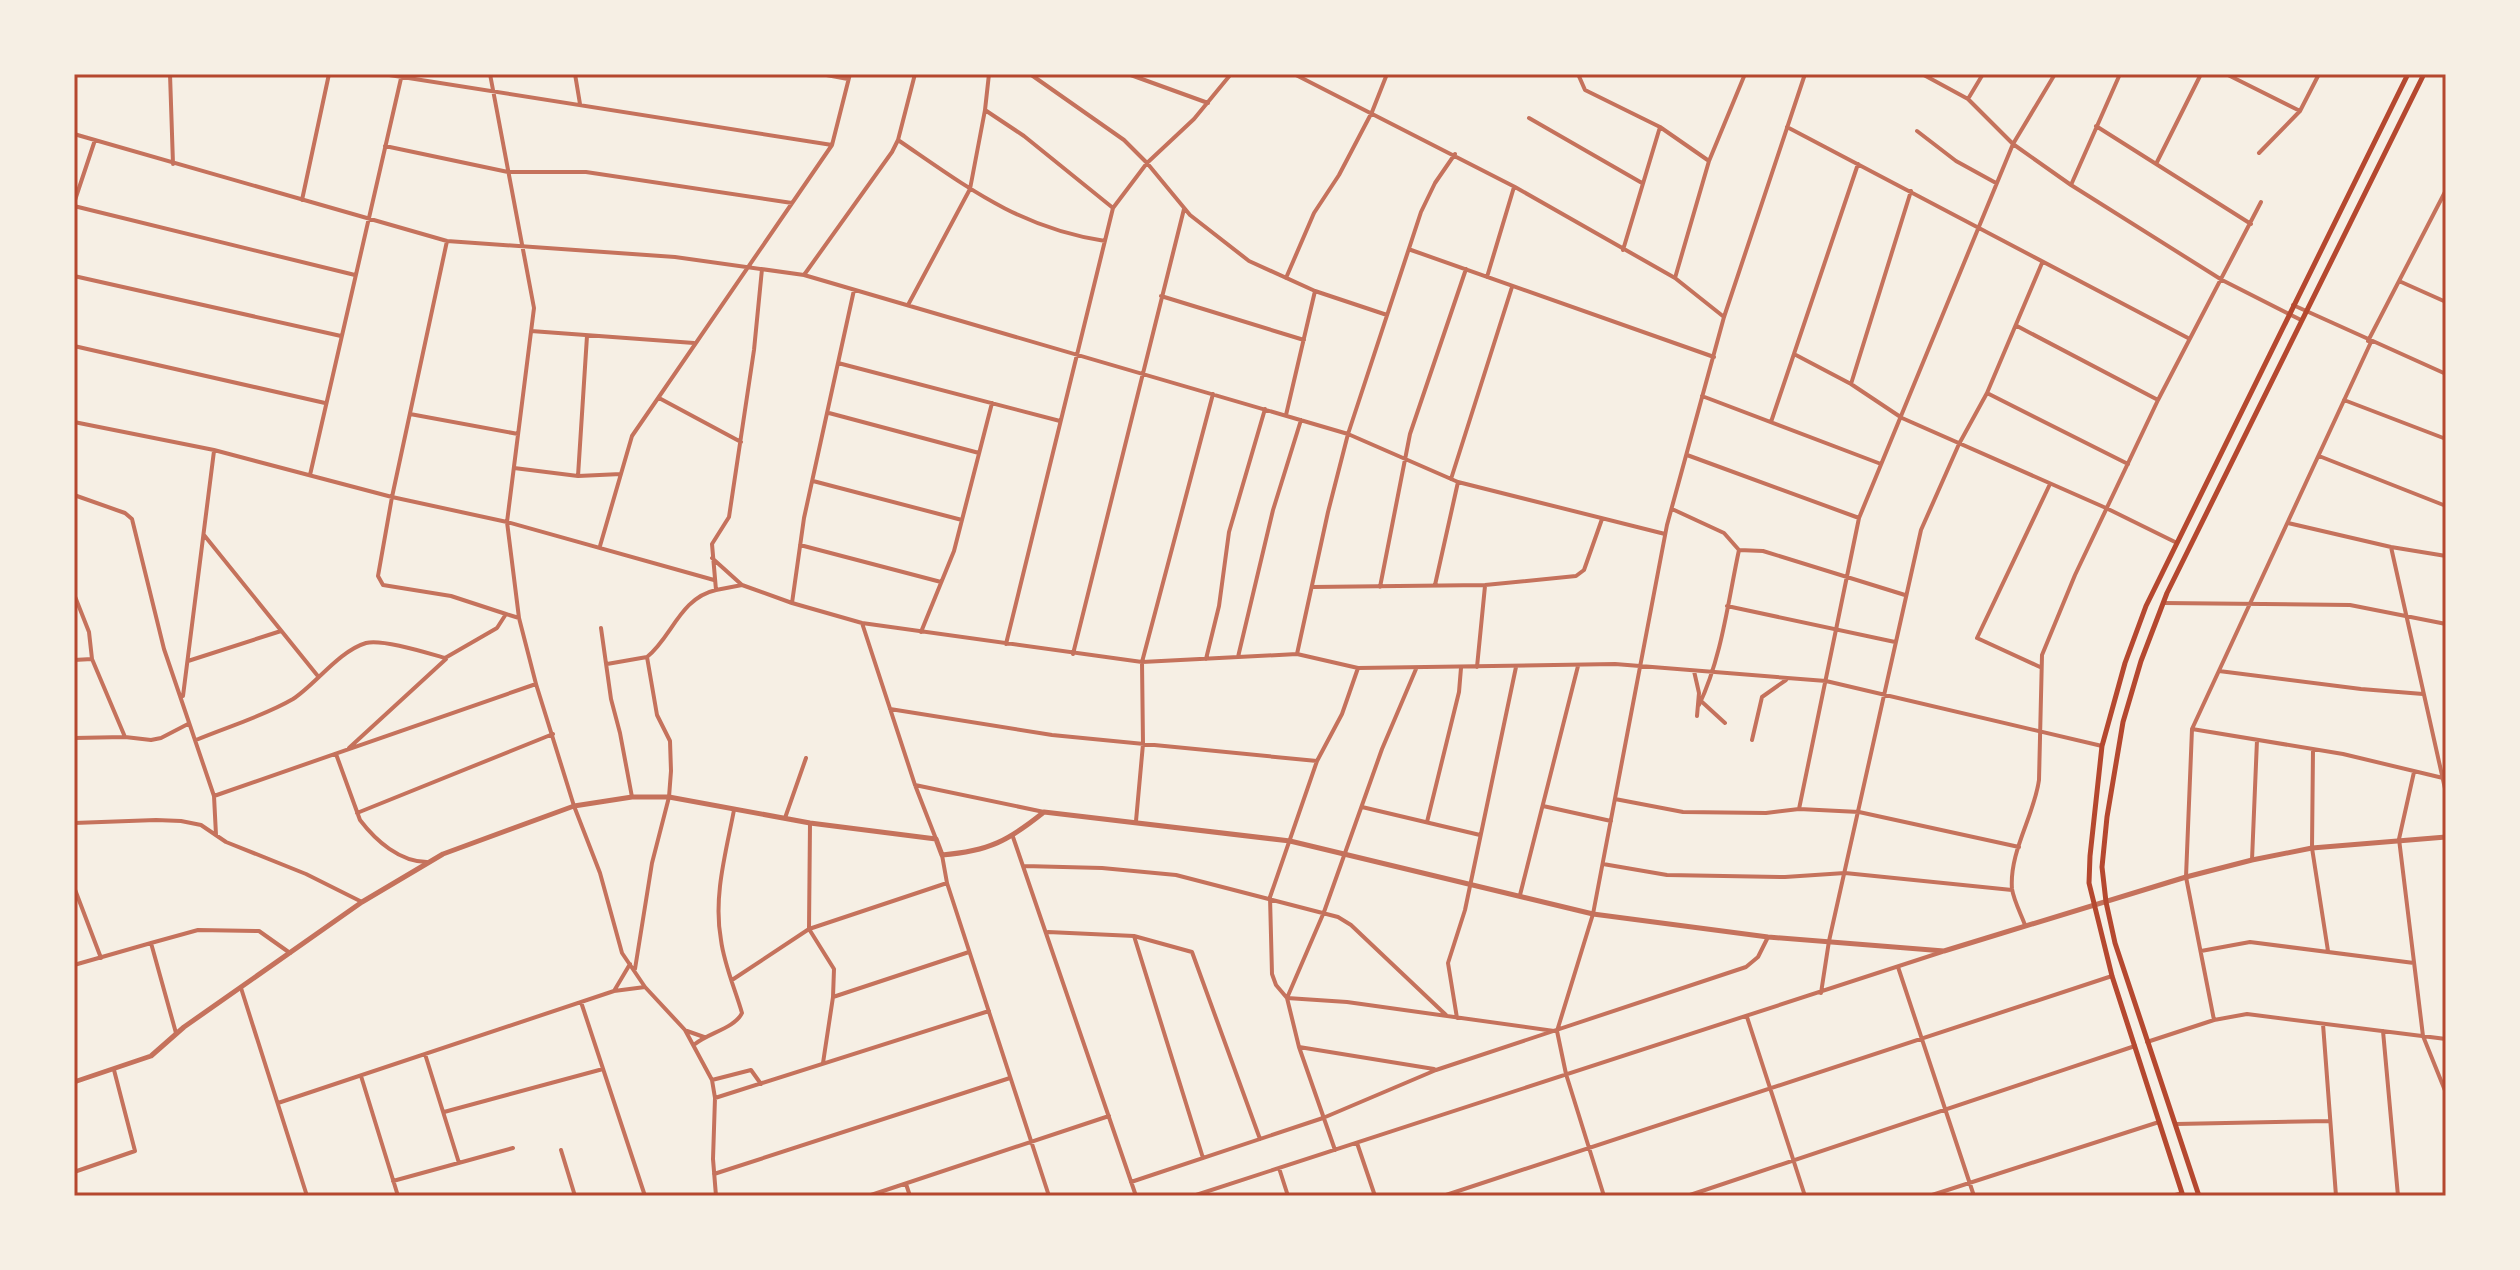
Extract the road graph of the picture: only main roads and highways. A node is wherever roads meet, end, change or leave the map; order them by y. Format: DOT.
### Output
graph roads {
  1 [pos="2408,74"];
  2 [pos="2424,74"];
  3 [pos="2182,1194"];
  4 [pos="2199,1196"];
  1 -- 3 [label="main road"];
  2 -- 4 [label="main road"];
}
